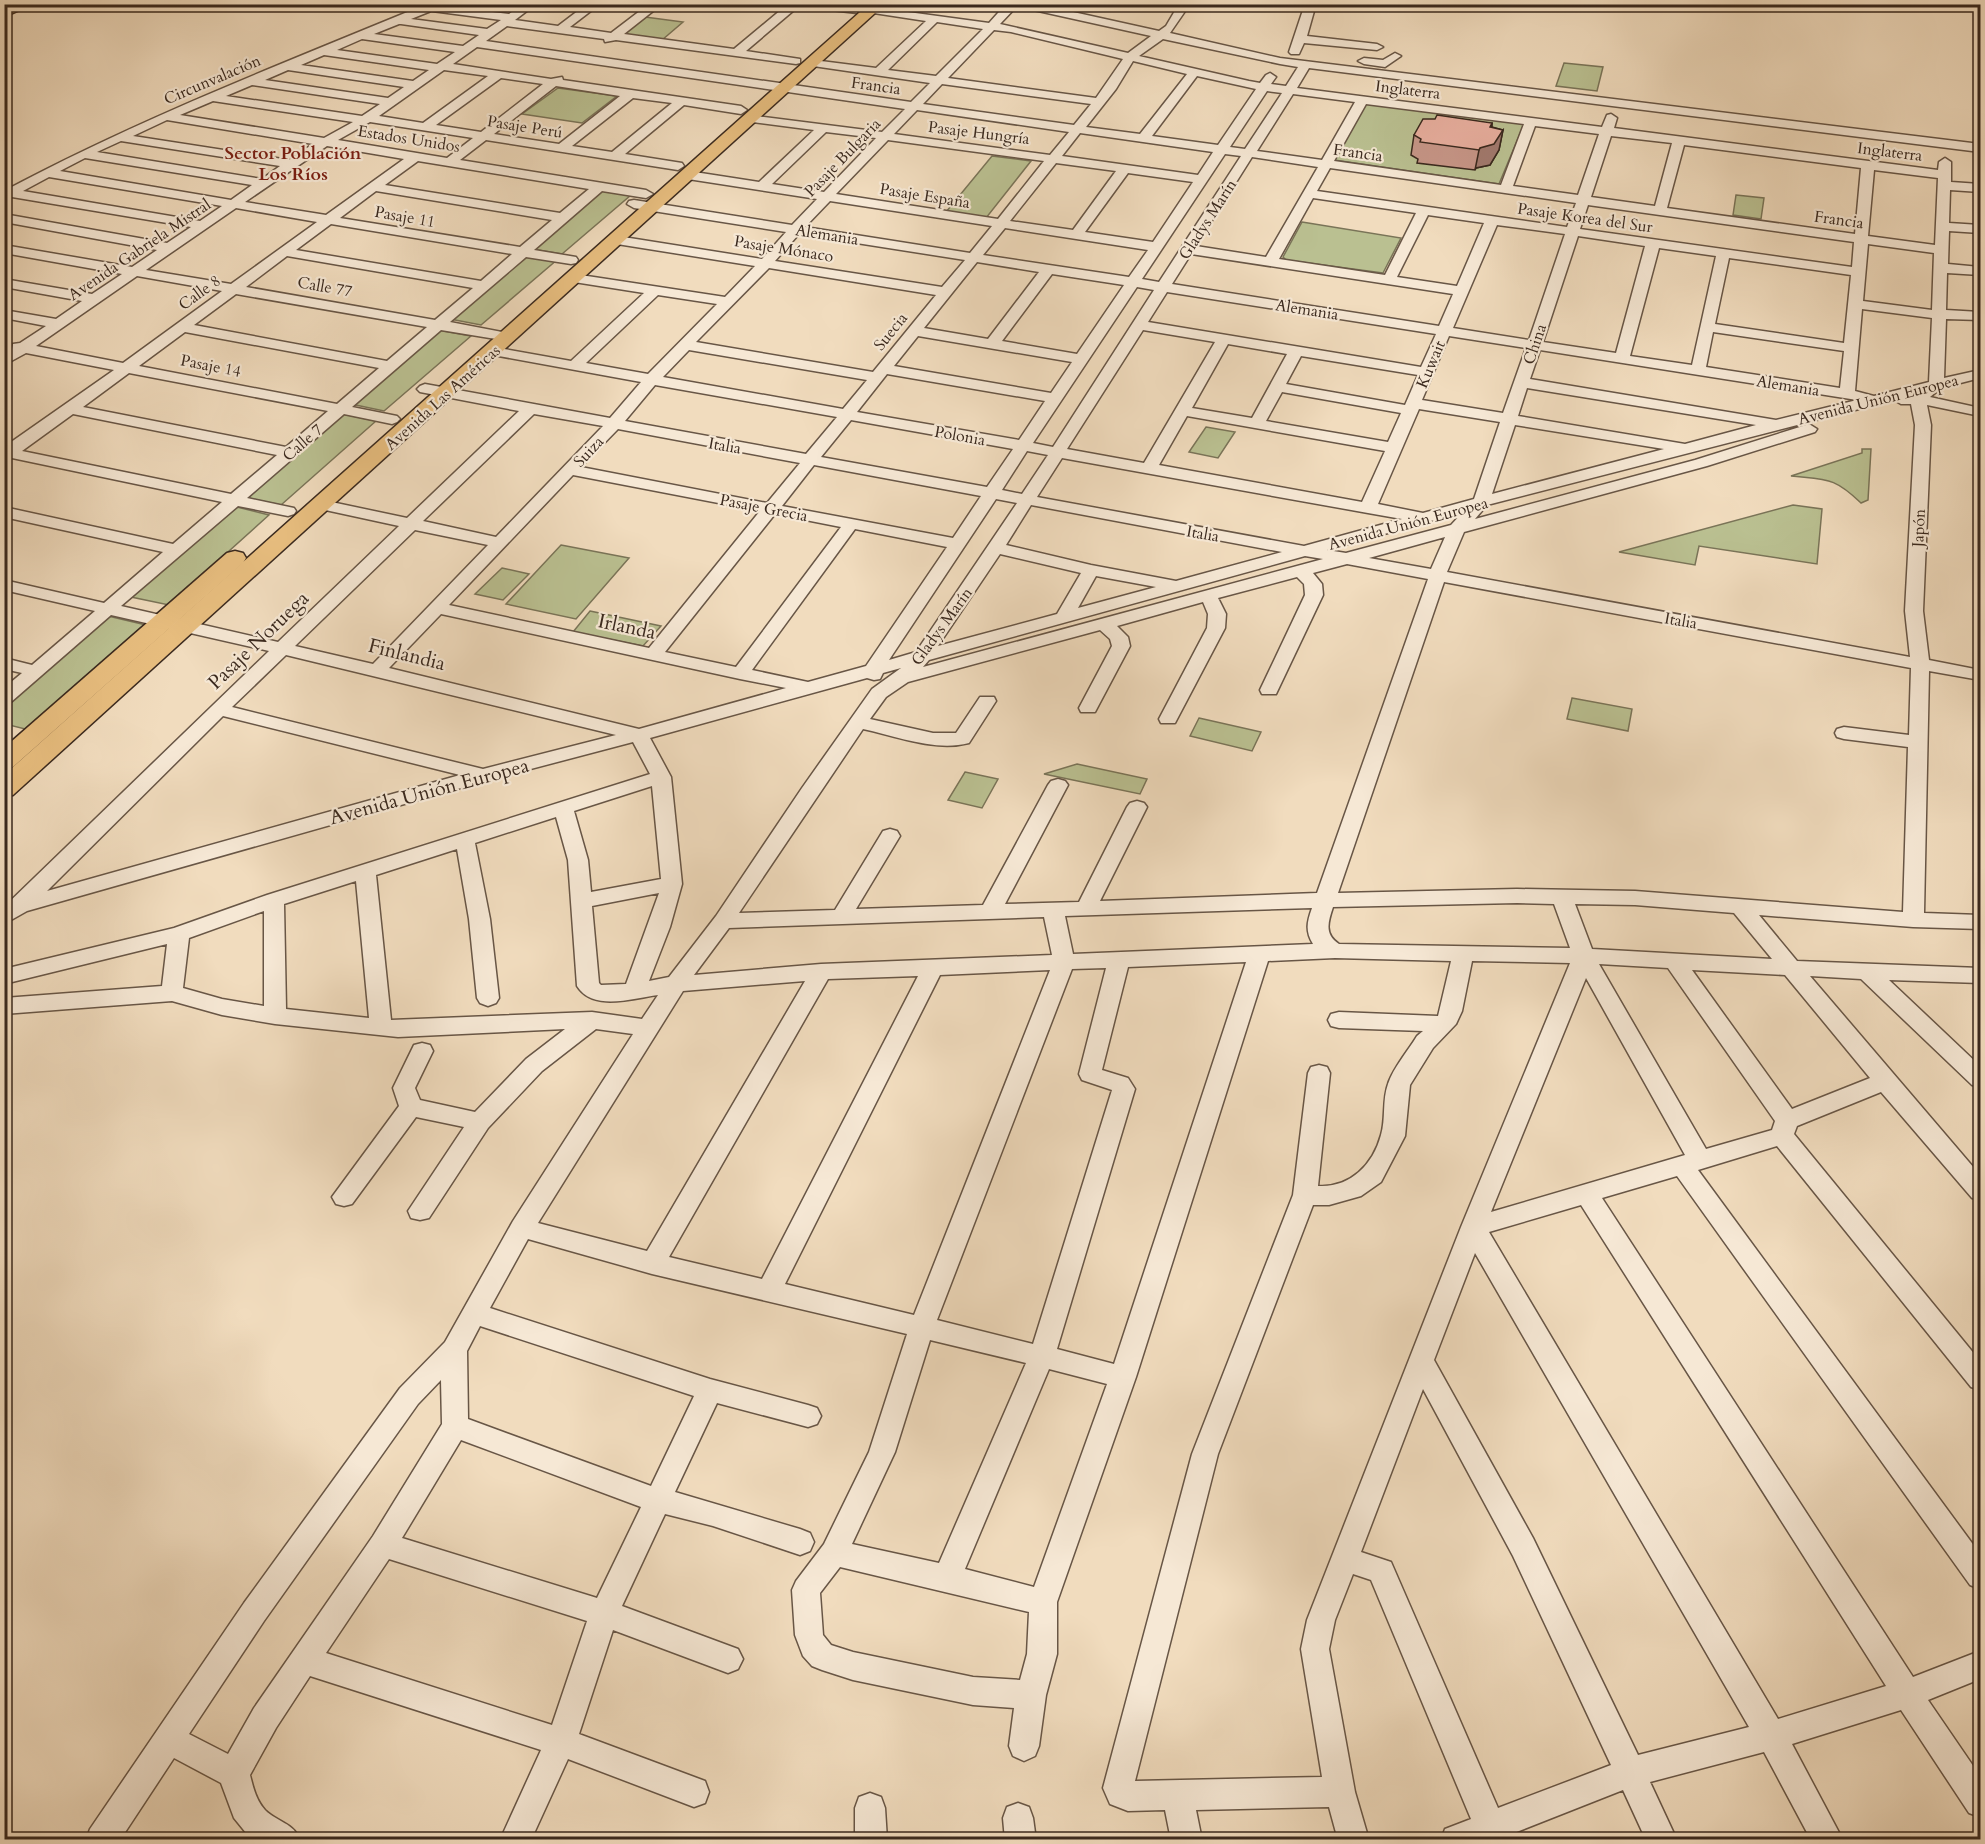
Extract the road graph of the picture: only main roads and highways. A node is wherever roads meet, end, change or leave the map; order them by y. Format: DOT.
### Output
graph roads {
  1 [pos="15,4"];
  2 [pos="26,4"];
  3 [pos="866,8"];
  4 [pos="4,11"];
  5 [pos="777,86"];
  6 [pos="644,202"];
  7 [pos="573,269"];
  8 [pos="436,391"];
  9 [pos="9,753"];
  10 [pos="4,789"];
  1 -- 4 [label="main road"];
  2 -- 4 [label="main road"];
  3 -- 5 [label="main road, Avenida Las Américas"];
  3 -- 5 [label="main road, Avenida Las Américas"];
  5 -- 6 [label="main road, Avenida Las Américas"];
  6 -- 7 [label="main road, Avenida Las Américas"];
  6 -- 7 [label="main road, Avenida Las Américas"];
  7 -- 8 [label="main road, Avenida Las Américas"];
  8 -- 9 [label="main road, Avenida Las Américas"];
  8 -- 10 [label="main road, Avenida Las Américas"];
}
